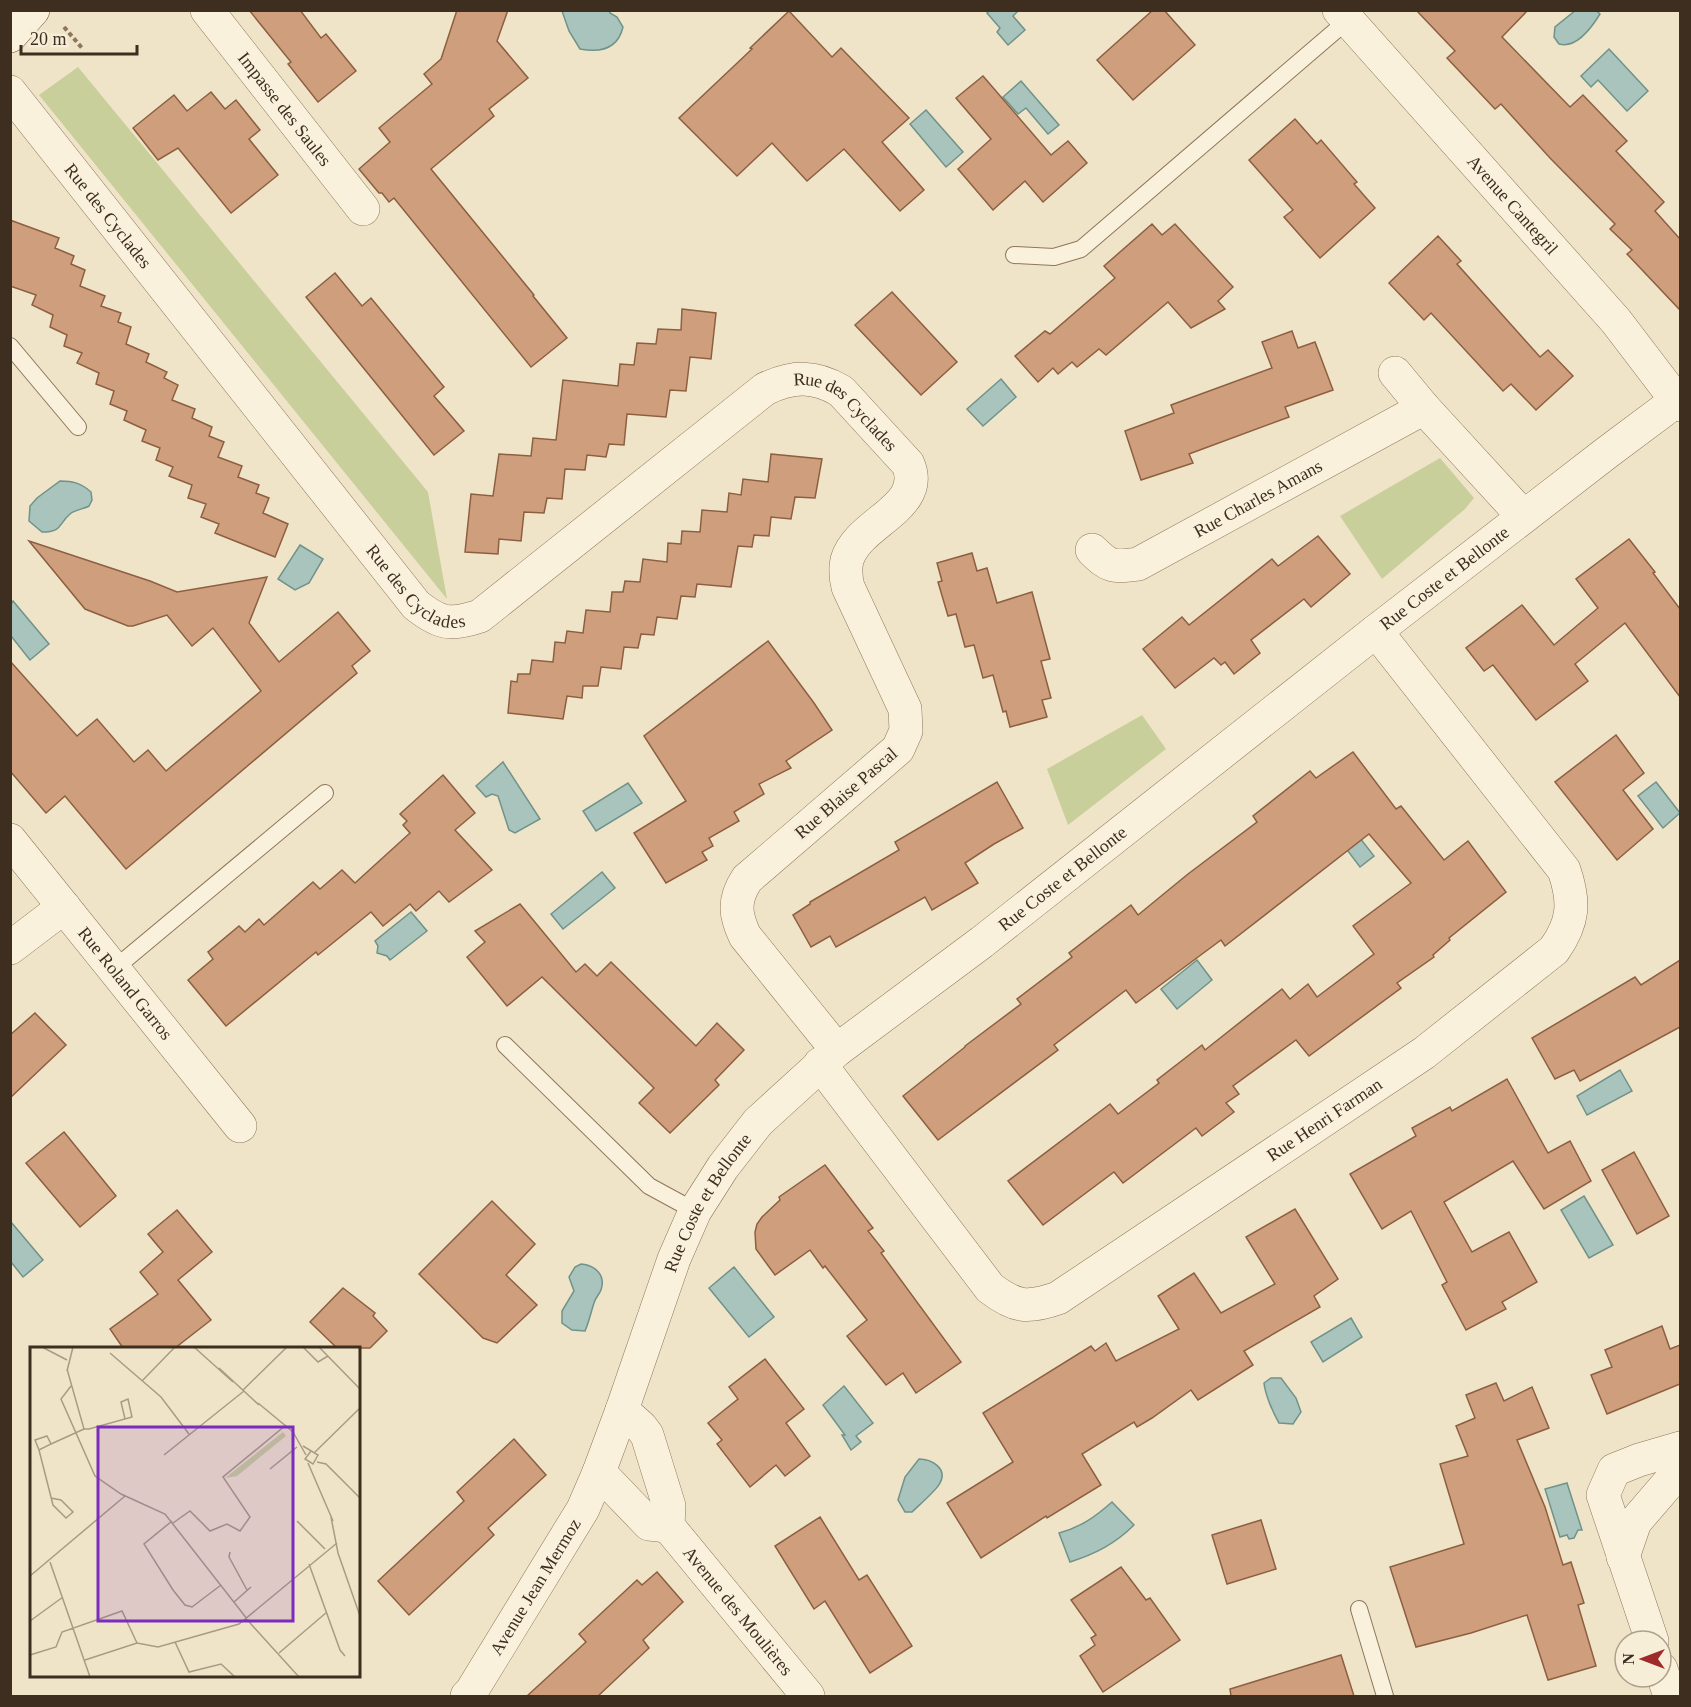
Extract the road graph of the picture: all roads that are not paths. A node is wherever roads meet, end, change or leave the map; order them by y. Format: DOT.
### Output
graph roads {
  1 [pos="33,10"];
  2 [pos="207,10"];
  3 [pos="1343,15"];
  4 [pos="10,36"];
  5 [pos="10,92"];
  6 [pos="363,208"];
  7 [pos="1014,255"];
  8 [pos="10,346"];
  9 [pos="1395,373"];
  10 [pos="1679,401"];
  11 [pos="1424,408"];
  12 [pos="78,427"];
  13 [pos="912,482"];
  14 [pos="1523,516"];
  15 [pos="1092,550"];
  16 [pos="1376,631"];
  17 [pos="325,793"];
  18 [pos="10,840"];
  19 [pos="64,907"];
  20 [pos="10,948"];
  21 [pos="114,969"];
  22 [pos="505,1045"];
  23 [pos="828,1057"];
  24 [pos="240,1126"];
  25 [pos="695,1211"];
  26 [pos="622,1410"];
  27 [pos="1678,1450"];
  28 [pos="599,1473"];
  29 [pos="668,1526"];
  30 [pos="1623,1557"];
  31 [pos="1359,1609"];
  32 [pos="1648,1629"];
  33 [pos="467,1696"];
  34 [pos="808,1696"];
  35 [pos="1385,1696"];
  1 -- 4 [label="street"];
  2 -- 6 [label="street, Impasse des Saules"];
  3 -- 7 [label="lane"];
  3 -- 10 [label="street, Avenue Cantegril"];
  5 -- 13 [label="street, Rue des Cyclades"];
  8 -- 12 [label="lane"];
  9 -- 11 [label="street"];
  10 -- 14 [label="street, Rue Coste et Bellonte"];
  11 -- 14 [label="street"];
  11 -- 15 [label="street, Rue Charles Amans"];
  13 -- 23 [label="street, Rue Blaise Pascal"];
  14 -- 16 [label="street, Rue Coste et Bellonte"];
  16 -- 23 [label="street, Rue Coste et Bellonte"];
  16 -- 23 [label="street, Rue Henri Farman"];
  17 -- 21 [label="lane"];
  18 -- 19 [label="street, Rue Roland Garros"];
  19 -- 20 [label="street"];
  19 -- 21 [label="street, Rue Roland Garros"];
  21 -- 24 [label="street, Rue Roland Garros"];
  22 -- 25 [label="lane"];
  23 -- 25 [label="street, Rue Coste et Bellonte"];
  25 -- 26 [label="street, Rue Coste et Bellonte"];
  26 -- 28 [label="street, Rue Coste et Bellonte"];
  26 -- 29 [label="street"];
  27 -- 30 [label="street"];
  27 -- 30 [label="street"];
  28 -- 29 [label="street"];
  28 -- 33 [label="street, Avenue Jean Mermoz"];
  29 -- 34 [label="street, Avenue des Moulières"];
  30 -- 32 [label="street"];
  31 -- 35 [label="lane"];
}
